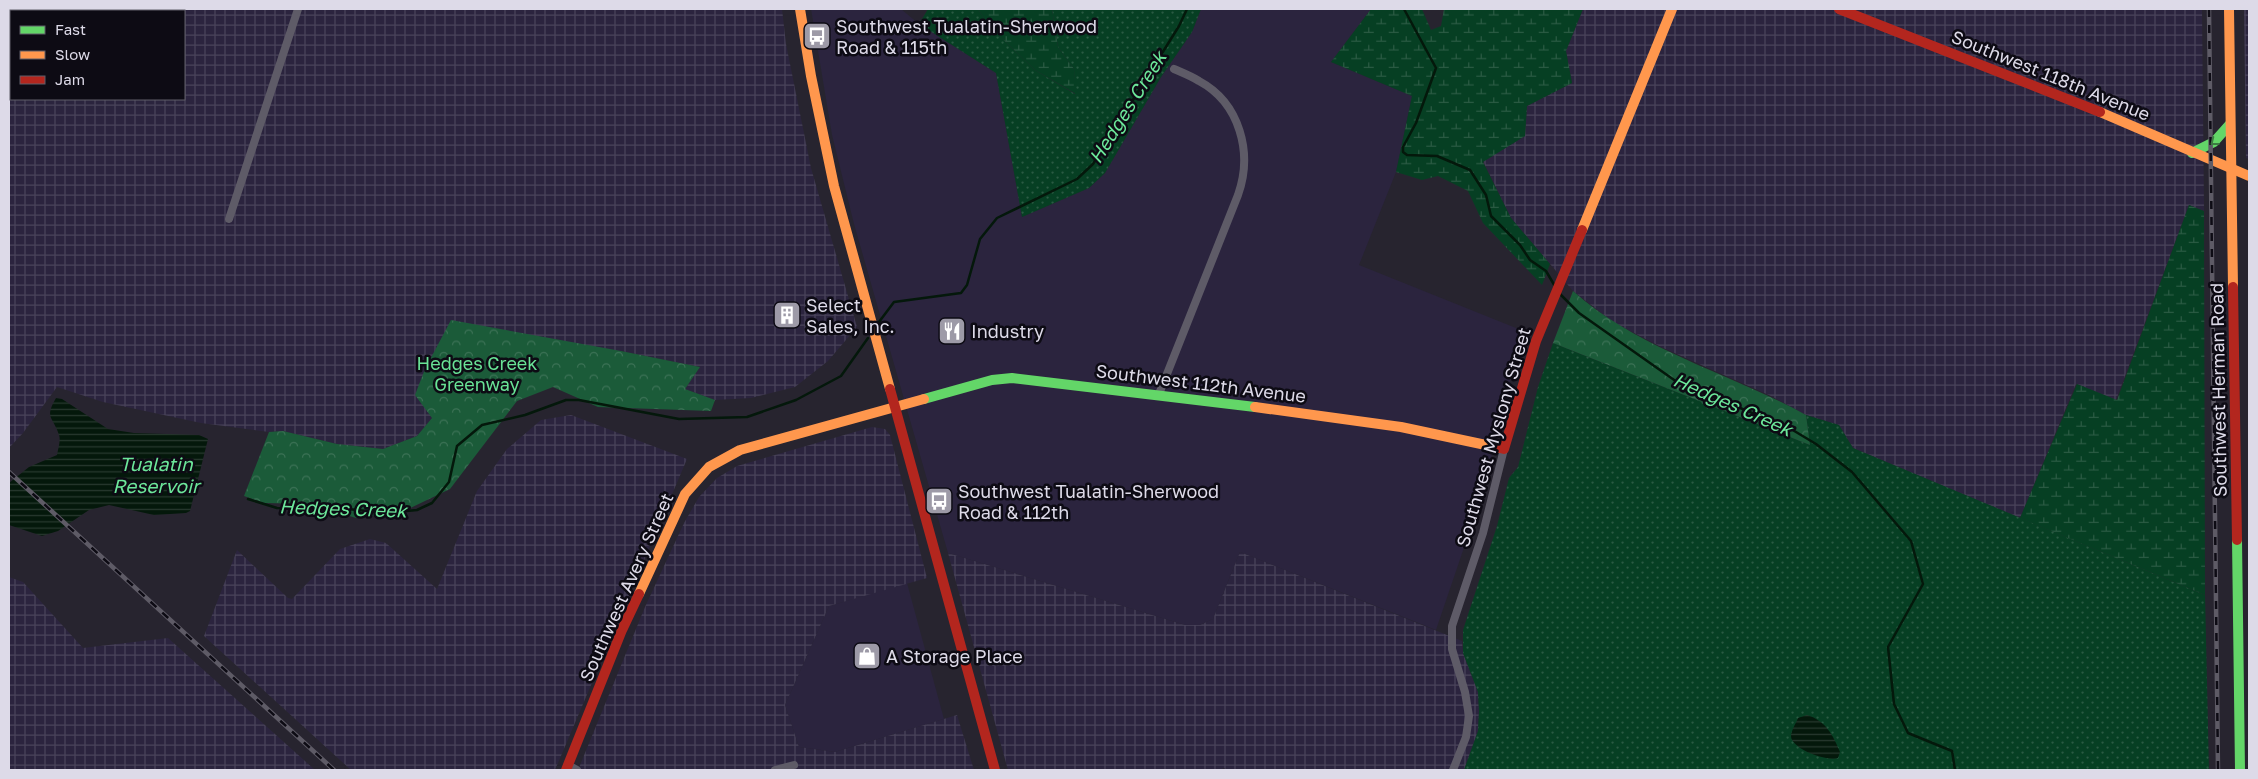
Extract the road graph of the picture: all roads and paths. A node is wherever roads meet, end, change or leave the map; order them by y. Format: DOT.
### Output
graph roads {
  1 [pos="298,9"];
  2 [pos="800,9"];
  3 [pos="1672,9"];
  4 [pos="1839,9"];
  5 [pos="2229,9"];
  6 [pos="1174,69"];
  7 [pos="2230,124"];
  8 [pos="2192,153"];
  9 [pos="2230,168"];
  10 [pos="2249,176"];
  11 [pos="229,219"];
  12 [pos="1159,394"];
  13 [pos="895,408"];
  14 [pos="1504,449"];
  15 [pos="794,765"];
  16 [pos="570,768"];
  17 [pos="775,770"];
  18 [pos="995,770"];
  19 [pos="1453,770"];
  20 [pos="2240,770"];
  1 -- 11 [label="street"];
  2 -- 13 [label="main road"];
  3 -- 14 [label="main road, Southwest Myslony Street"];
  4 -- 8 [label="main road, Southwest 118th Avenue"];
  5 -- 7 [label="main road, Southwest Herman Road"];
  6 -- 12 [label="street"];
  7 -- 8 [label="main road, one-way"];
  7 -- 9 [label="main road, Southwest Herman Road"];
  8 -- 9 [label="main road, Southwest 118th Avenue"];
  9 -- 10 [label="main road, Southwest 118th Avenue"];
  9 -- 20 [label="main road, Southwest Herman Road"];
  12 -- 13 [label="main road, Southwest 112th Avenue"];
  12 -- 14 [label="main road, Southwest 112th Avenue"];
  13 -- 16 [label="main road, Southwest Avery Street"];
  13 -- 18 [label="main road"];
  14 -- 19 [label="street, Southwest Myslony Street"];
  15 -- 17 [label="street"];
}
